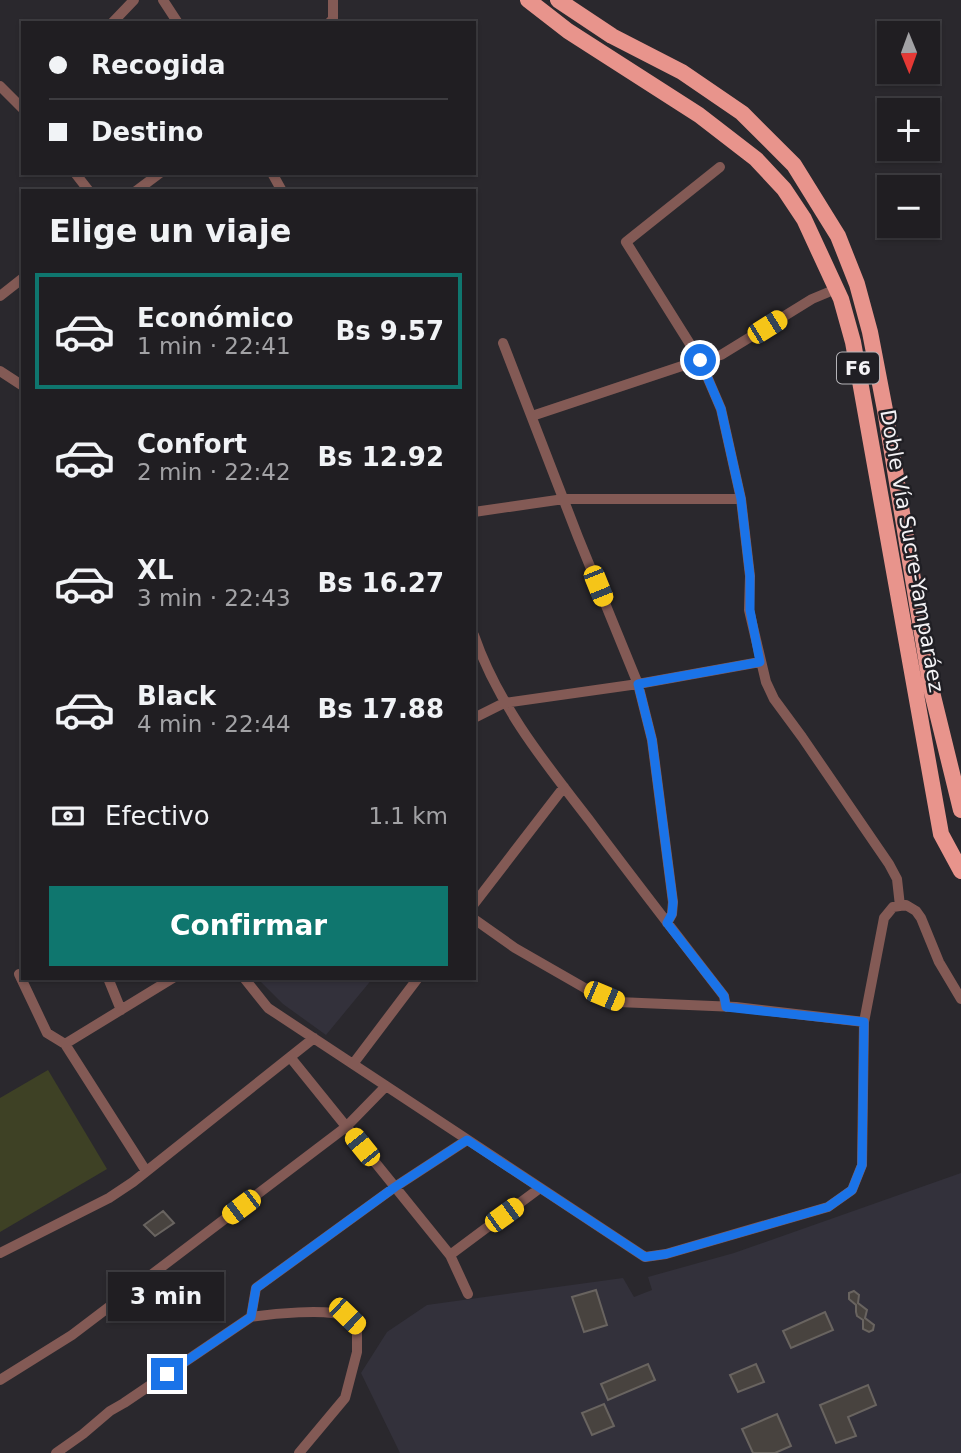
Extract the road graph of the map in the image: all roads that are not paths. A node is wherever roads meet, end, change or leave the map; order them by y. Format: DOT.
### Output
graph roads {
  1 [pos="134,0"];
  2 [pos="163,0"];
  3 [pos="333,0"];
  4 [pos="528,0"];
  5 [pos="558,0"];
  6 [pos="114,21"];
  7 [pos="177,21"];
  8 [pos="331,21"];
  9 [pos="0,86"];
  10 [pos="21,107"];
  11 [pos="720,167"];
  12 [pos="77,175"];
  13 [pos="157,175"];
  14 [pos="87,189"];
  15 [pos="139,189"];
  16 [pos="21,280"];
  17 [pos="836,289"];
  18 [pos="0,296"];
  19 [pos="503,343"];
  20 [pos="700,360"];
  21 [pos="0,371"];
  22 [pos="21,385"];
  23 [pos="532,416"];
  24 [pos="564,499"];
  25 [pos="741,499"];
  26 [pos="476,512"];
  27 [pos="476,640"];
  28 [pos="760,662"];
  29 [pos="638,684"];
  30 [pos="504,703"];
  31 [pos="476,717"];
  32 [pos="564,787"];
  33 [pos="961,810"];
  34 [pos="961,871"];
  35 [pos="476,902"];
  36 [pos="900,906"];
  37 [pos="476,920"];
  38 [pos="667,923"];
  39 [pos="19,974"];
  40 [pos="21,978"];
  41 [pos="22,980"];
  42 [pos="109,980"];
  43 [pos="170,980"];
  44 [pos="246,980"];
  45 [pos="416,980"];
  46 [pos="961,999"];
  47 [pos="726,1007"];
  48 [pos="121,1010"];
  49 [pos="864,1022"];
  50 [pos="314,1038"];
  51 [pos="65,1044"];
  52 [pos="290,1057"];
  53 [pos="353,1064"];
  54 [pos="386,1086"];
  55 [pos="346,1127"];
  56 [pos="467,1140"];
  57 [pos="146,1171"];
  58 [pos="395,1187"];
  59 [pos="540,1188"];
  60 [pos="0,1253"];
  61 [pos="450,1255"];
  62 [pos="468,1294"];
  63 [pos="251,1317"];
  64 [pos="0,1380"];
  65 [pos="56,1453"];
  66 [pos="299,1453"];
  1 -- 6 [label="street"];
  2 -- 7 [label="street"];
  3 -- 8 [label="street"];
  4 -- 17 [label="highway, Doble Vía Sucre-Yamparáez / F6"];
  5 -- 33 [label="highway, Doble Vía Sucre-Yamparáez / F6"];
  9 -- 10 [label="street"];
  11 -- 20 [label="street"];
  12 -- 14 [label="street"];
  13 -- 15 [label="street"];
  16 -- 18 [label="street"];
  17 -- 20 [label="street"];
  17 -- 34 [label="highway, Doble Vía Sucre-Yamparáez / F6"];
  19 -- 23 [label="street"];
  20 -- 23 [label="street"];
  20 -- 25 [label="street"];
  21 -- 22 [label="street"];
  23 -- 24 [label="street"];
  24 -- 25 [label="street"];
  24 -- 26 [label="street"];
  24 -- 29 [label="street"];
  25 -- 28 [label="street"];
  27 -- 30 [label="street"];
  28 -- 29 [label="street"];
  28 -- 36 [label="street"];
  29 -- 30 [label="street"];
  29 -- 38 [label="street"];
  30 -- 31 [label="street"];
  30 -- 32 [label="street"];
  32 -- 35 [label="street"];
  32 -- 38 [label="street"];
  36 -- 46 [label="street"];
  36 -- 49 [label="street"];
  37 -- 47 [label="street"];
  38 -- 47 [label="street"];
  39 -- 40 [label="street"];
  41 -- 51 [label="street"];
  42 -- 48 [label="street"];
  43 -- 48 [label="street"];
  44 -- 50 [label="street"];
  45 -- 53 [label="street"];
  47 -- 49 [label="street"];
  48 -- 51 [label="street"];
  49 -- 59 [label="street"];
  50 -- 52 [label="street"];
  50 -- 53 [label="street"];
  51 -- 57 [label="street"];
  52 -- 55 [label="street"];
  52 -- 57 [label="street"];
  53 -- 54 [label="street"];
  54 -- 55 [label="street"];
  54 -- 56 [label="street"];
  55 -- 58 [label="street"];
  55 -- 64 [label="street"];
  56 -- 58 [label="street"];
  56 -- 59 [label="street"];
  57 -- 60 [label="street"];
  58 -- 61 [label="street"];
  58 -- 63 [label="street"];
  59 -- 61 [label="street"];
  61 -- 62 [label="street"];
  63 -- 65 [label="street"];
  63 -- 66 [label="street"];
}
